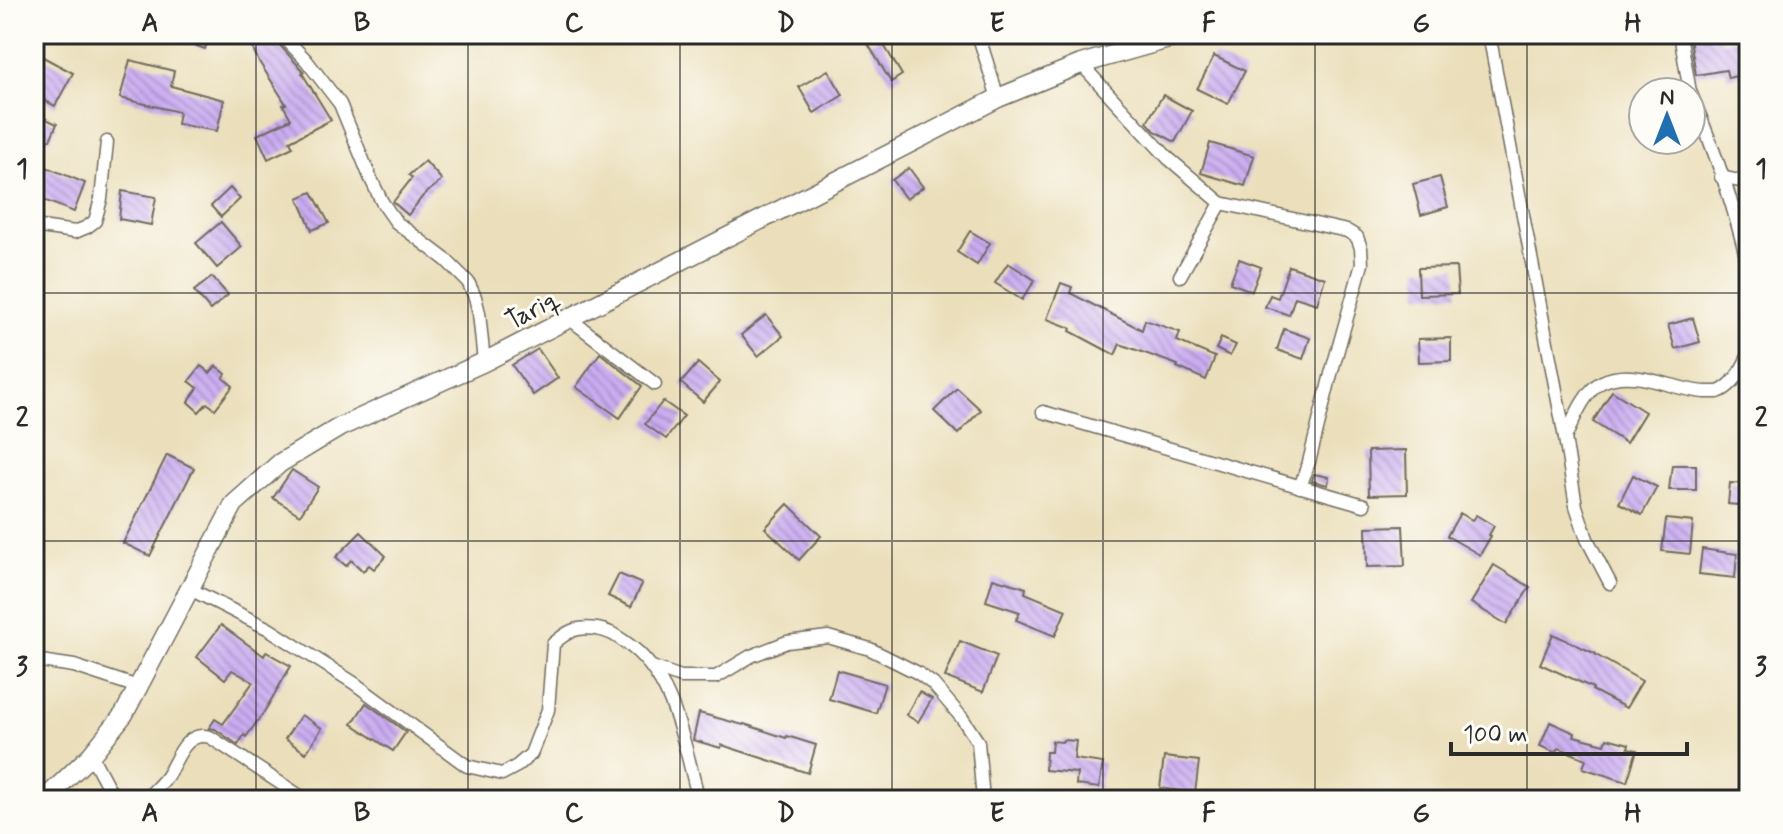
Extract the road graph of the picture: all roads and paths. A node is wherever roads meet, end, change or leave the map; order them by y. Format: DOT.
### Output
graph roads {
  1 [pos="978,34"];
  2 [pos="1186,34"];
  3 [pos="1489,34"];
  4 [pos="1680,34"];
  5 [pos="282,35"];
  6 [pos="1081,64"];
  7 [pos="1688,76"];
  8 [pos="998,98"];
  9 [pos="1707,132"];
  10 [pos="107,142"];
  11 [pos="1721,177"];
  12 [pos="1749,183"];
  13 [pos="1221,203"];
  14 [pos="34,226"];
  15 [pos="1749,270"];
  16 [pos="1180,276"];
  17 [pos="570,319"];
  18 [pos="1749,354"];
  19 [pos="484,362"];
  20 [pos="655,384"];
  21 [pos="1043,412"];
  22 [pos="1565,438"];
  23 [pos="1300,487"];
  24 [pos="1364,505"];
  25 [pos="1610,583"];
  26 [pos="190,589"];
  27 [pos="34,660"];
  28 [pos="652,667"];
  29 [pos="138,687"];
  30 [pos="91,755"];
  31 [pos="44,800"];
  32 [pos="115,800"];
  33 [pos="145,800"];
  34 [pos="306,800"];
  35 [pos="699,800"];
  36 [pos="983,800"];
  1 -- 8 [label="street"];
  2 -- 6 [label="main road, Tariq"];
  3 -- 22 [label="street"];
  4 -- 7 [label="street"];
  5 -- 19 [label="street"];
  6 -- 8 [label="main road, Tariq"];
  6 -- 13 [label="street"];
  8 -- 17 [label="main road, Tariq"];
  9 -- 11 [label="street"];
  10 -- 14 [label="street"];
  11 -- 12 [label="street"];
  11 -- 15 [label="street"];
  13 -- 16 [label="street"];
  13 -- 23 [label="street"];
  17 -- 19 [label="main road, Tariq"];
  17 -- 20 [label="street"];
  18 -- 22 [label="street"];
  19 -- 26 [label="main road, Tariq"];
  21 -- 23 [label="street"];
  22 -- 25 [label="street"];
  23 -- 24 [label="street"];
  26 -- 28 [label="street"];
  26 -- 29 [label="main road, Tariq"];
  27 -- 29 [label="street"];
  28 -- 35 [label="street"];
  28 -- 36 [label="street"];
  29 -- 30 [label="main road, Tariq"];
  30 -- 31 [label="main road, Tariq"];
  30 -- 32 [label="street"];
  33 -- 34 [label="street"];
}
